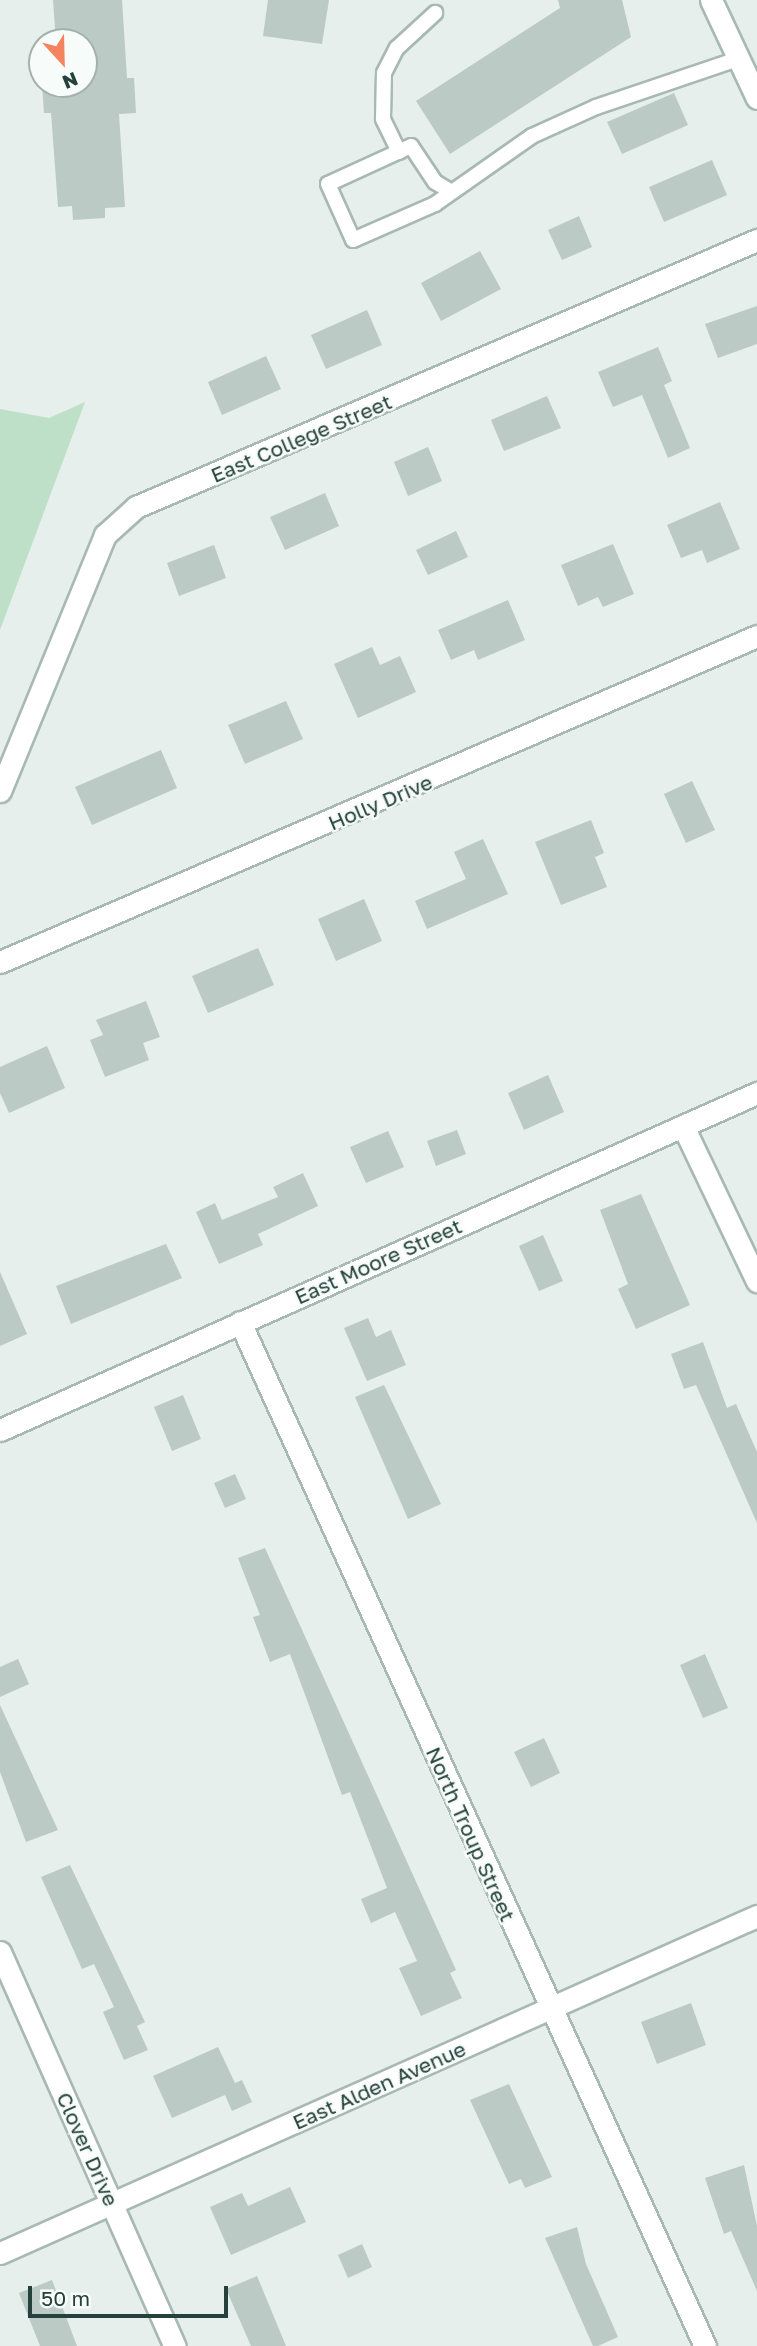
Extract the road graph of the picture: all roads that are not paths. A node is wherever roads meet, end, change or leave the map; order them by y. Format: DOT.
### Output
graph roads {
  1 [pos="711,0"];
  2 [pos="435,13"];
  3 [pos="738,59"];
  4 [pos="757,98"];
  5 [pos="399,152"];
  6 [pos="450,191"];
  7 [pos="757,240"];
  8 [pos="757,636"];
  9 [pos="0,791"];
  10 [pos="0,962"];
  11 [pos="757,1093"];
  12 [pos="683,1126"];
  13 [pos="757,1281"];
  14 [pos="240,1322"];
  15 [pos="0,1430"];
  16 [pos="757,1916"];
  17 [pos="0,1952"];
  18 [pos="552,2009"];
  19 [pos="111,2202"];
  20 [pos="0,2253"];
  21 [pos="175,2346"];
  22 [pos="705,2346"];
  1 -- 3 [label="street"];
  2 -- 5 [label="lane"];
  3 -- 4 [label="street"];
  3 -- 6 [label="lane"];
  5 -- 6 [label="lane"];
  5 -- 6 [label="lane"];
  7 -- 9 [label="street, East College Street"];
  8 -- 10 [label="street, Holly Drive"];
  11 -- 12 [label="street, East Moore Street"];
  12 -- 13 [label="street"];
  12 -- 14 [label="street, East Moore Street"];
  14 -- 15 [label="street, East Moore Street"];
  14 -- 18 [label="street, North Troup Street"];
  16 -- 18 [label="street, East Alden Avenue"];
  17 -- 19 [label="street, Clover Drive"];
  18 -- 19 [label="street, East Alden Avenue"];
  18 -- 22 [label="street, North Troup Street"];
  19 -- 20 [label="street, East Alden Avenue"];
  19 -- 21 [label="street, Clover Drive"];
}
